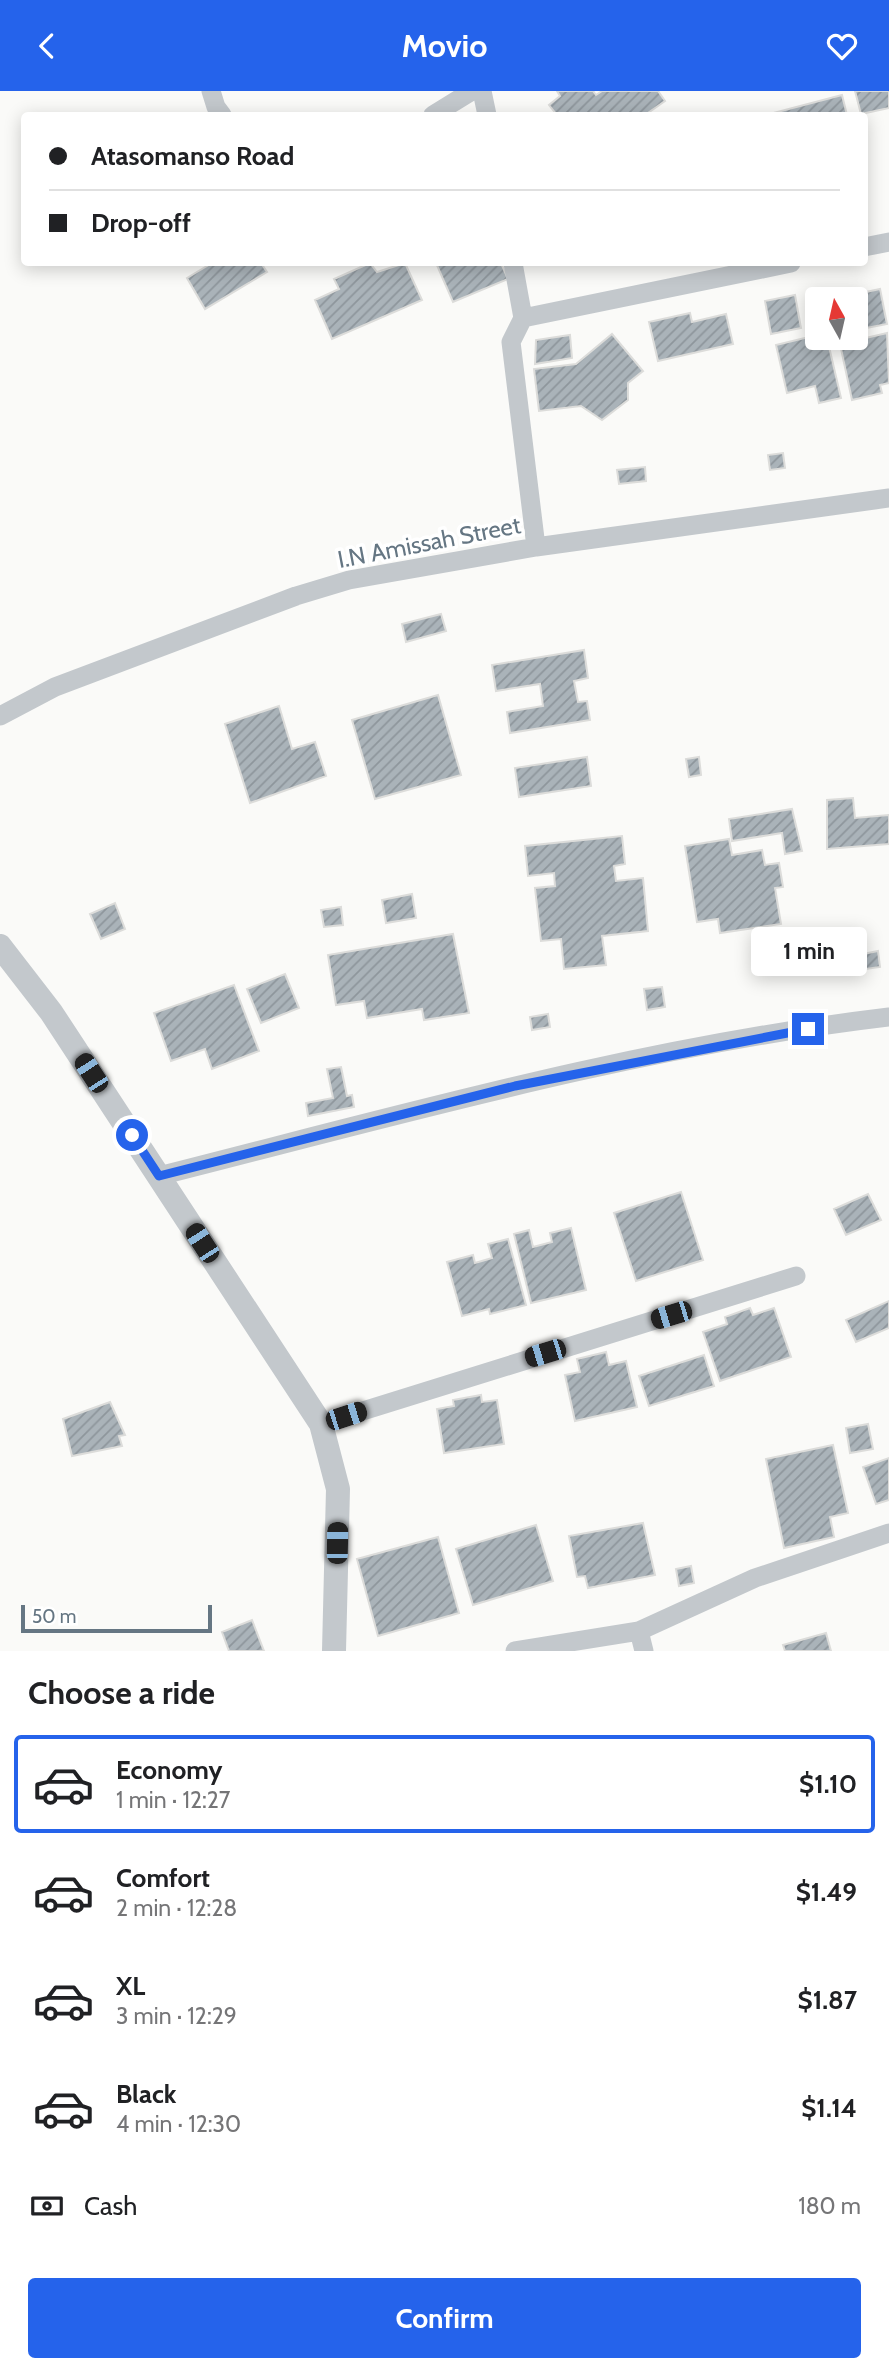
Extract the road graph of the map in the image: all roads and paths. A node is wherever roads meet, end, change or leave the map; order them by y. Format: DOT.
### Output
graph roads {
  1 [pos="211,91"];
  2 [pos="472,91"];
  3 [pos="482,91"];
  4 [pos="220,112"];
  5 [pos="438,112"];
  6 [pos="486,112"];
  7 [pos="889,242"];
  8 [pos="868,246"];
  9 [pos="514,266"];
  10 [pos="776,266"];
  11 [pos="523,318"];
  12 [pos="889,498"];
  13 [pos="536,547"];
  14 [pos="0,716"];
  15 [pos="0,946"];
  16 [pos="889,1017"];
  17 [pos="159,1176"];
  18 [pos="796,1276"];
  19 [pos="321,1424"];
  20 [pos="889,1533"];
  21 [pos="639,1630"];
  22 [pos="334,1651"];
  23 [pos="515,1651"];
  24 [pos="644,1651"];
  1 -- 4 [label="street"];
  2 -- 5 [label="street"];
  3 -- 6 [label="street"];
  7 -- 8 [label="street"];
  9 -- 11 [label="street"];
  10 -- 11 [label="street"];
  11 -- 13 [label="street"];
  12 -- 13 [label="street, I.N Amissah Street"];
  13 -- 14 [label="street, I.N Amissah Street"];
  15 -- 17 [label="street"];
  16 -- 17 [label="street"];
  17 -- 19 [label="street"];
  18 -- 19 [label="street"];
  19 -- 22 [label="street"];
  20 -- 21 [label="street"];
  21 -- 23 [label="street"];
  21 -- 24 [label="street"];
}
